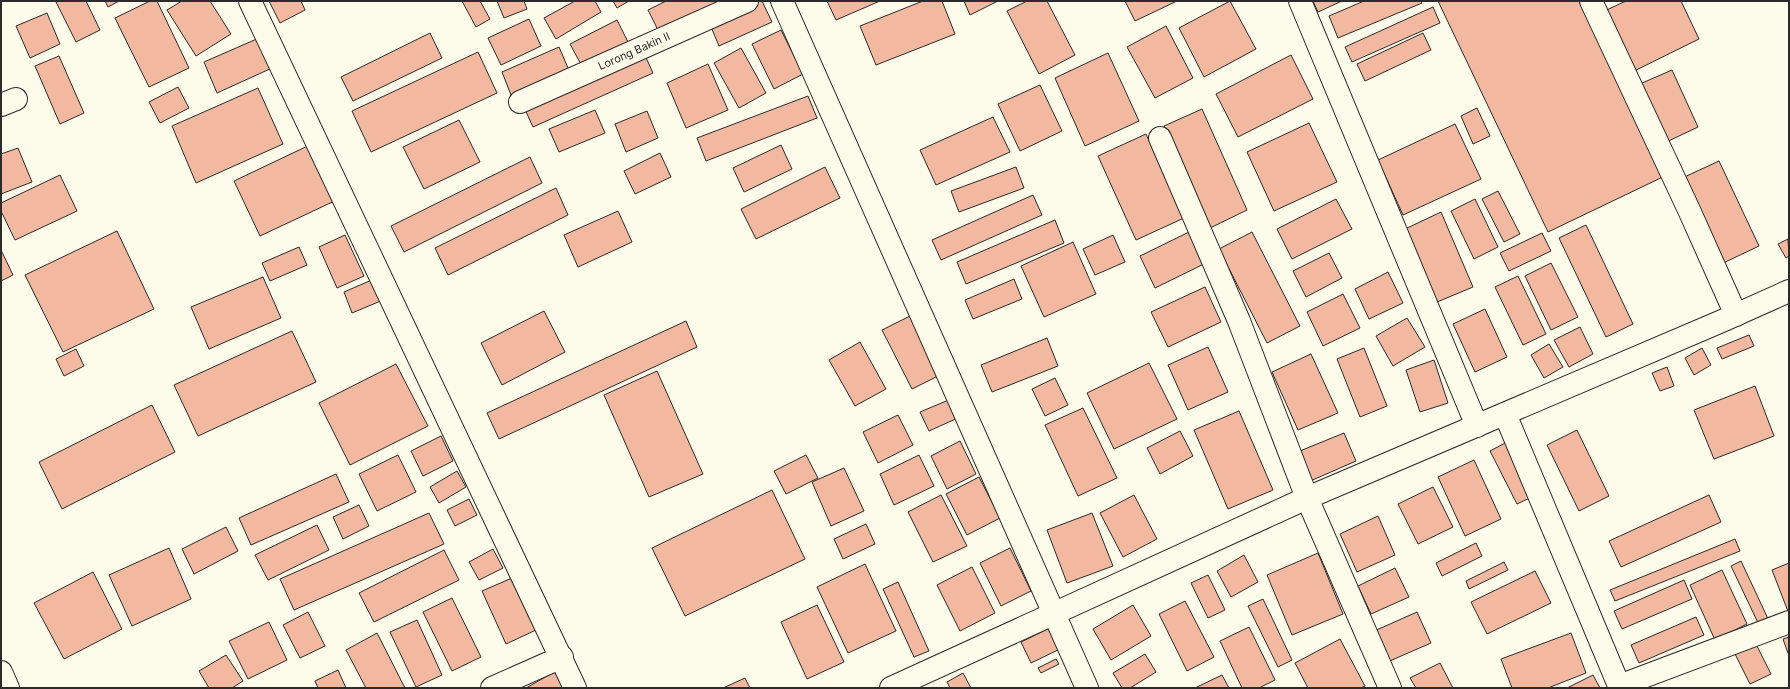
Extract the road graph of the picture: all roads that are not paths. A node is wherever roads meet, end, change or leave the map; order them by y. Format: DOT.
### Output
graph roads {
  1 [pos="250,1"];
  2 [pos="747,1"];
  3 [pos="782,1"];
  4 [pos="1300,1"];
  5 [pos="1591,1"];
  6 [pos="520,102"];
  7 [pos="1160,138"];
  8 [pos="1789,291"];
  9 [pos="1736,315"];
  10 [pos="1505,414"];
  11 [pos="1477,426"];
  12 [pos="1307,498"];
  13 [pos="1054,614"];
  14 [pos="1789,622"];
  15 [pos="562,657"];
  16 [pos="1,672"];
  17 [pos="1620,687"];
  18 [pos="8,688"];
  19 [pos="492,688"];
  20 [pos="575,688"];
  21 [pos="891,688"];
  22 [pos="1087,688"];
  23 [pos="1390,688"];
  1 -- 15 [label="main road"];
  2 -- 6 [label="main road, Lorong Bakin II"];
  3 -- 13 [label="main road"];
  4 -- 11 [label="main road"];
  5 -- 9 [label="main road"];
  7 -- 12 [label="main road"];
  8 -- 9 [label="main road"];
  9 -- 10 [label="main road"];
  10 -- 11 [label="main road"];
  10 -- 17 [label="main road"];
  11 -- 12 [label="main road"];
  12 -- 13 [label="main road"];
  12 -- 23 [label="main road"];
  13 -- 21 [label="main road"];
  13 -- 22 [label="main road"];
  14 -- 17 [label="main road"];
  15 -- 19 [label="main road"];
  15 -- 20 [label="main road"];
  16 -- 18 [label="main road"];
}
